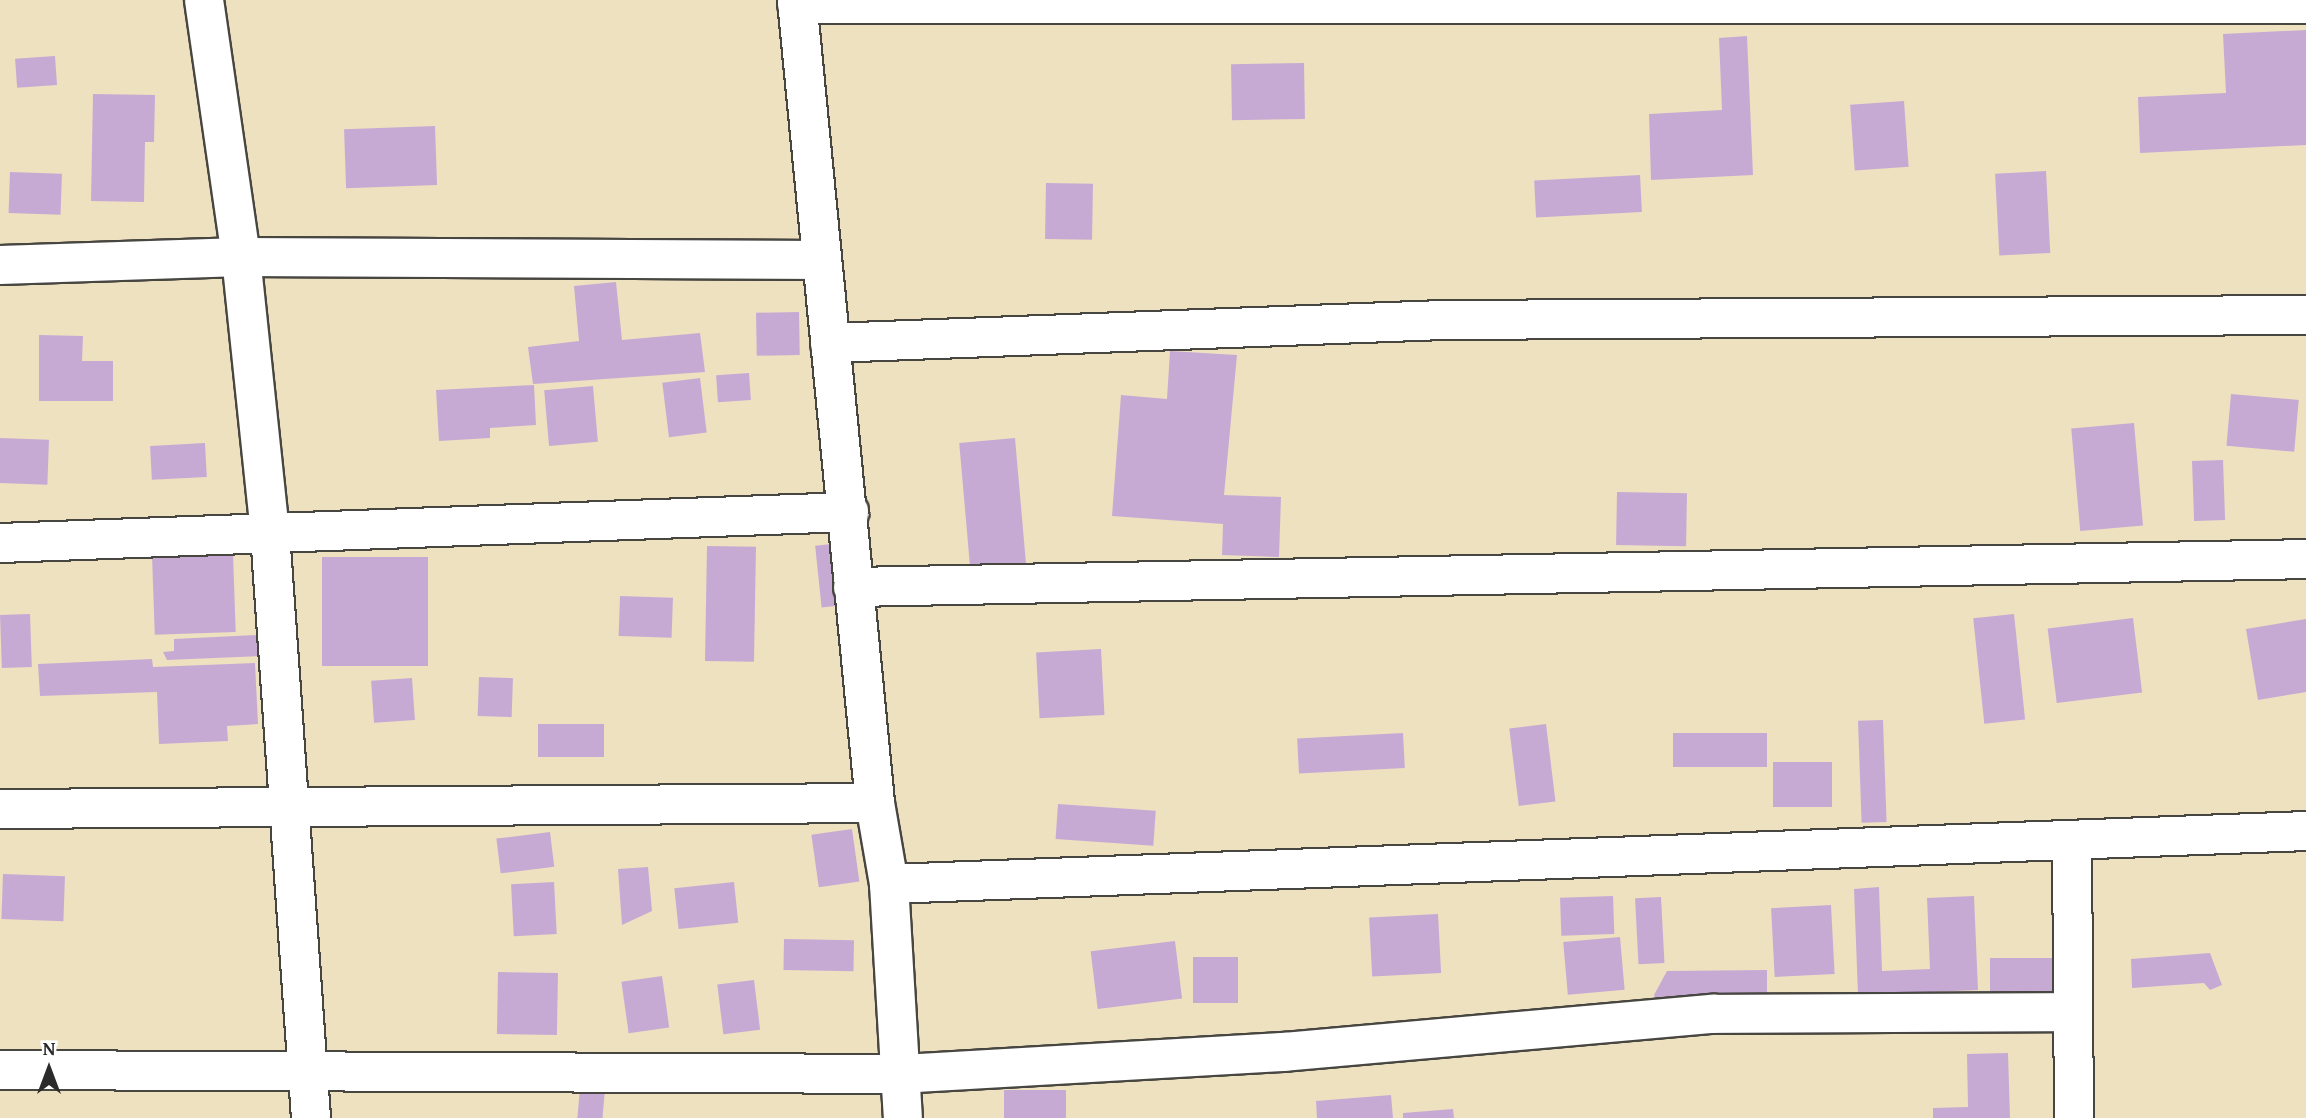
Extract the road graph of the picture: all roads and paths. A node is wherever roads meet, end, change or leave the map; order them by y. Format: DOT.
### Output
graph roads {
  1 [pos="204,0"];
  2 [pos="797,2"];
  3 [pos="2306,4"];
  4 [pos="241,257"];
  5 [pos="822,260"];
  6 [pos="0,265"];
  7 [pos="2306,315"];
  8 [pos="830,343"];
  9 [pos="849,512"];
  10 [pos="270,533"];
  11 [pos="0,543"];
  12 [pos="2306,559"];
  13 [pos="853,587"];
  14 [pos="876,803"];
  15 [pos="286,807"];
  16 [pos="0,809"];
  17 [pos="2306,831"];
  18 [pos="2072,839"];
  19 [pos="889,884"];
  20 [pos="2073,1012"];
  21 [pos="0,1070"];
  22 [pos="307,1073"];
  23 [pos="900,1074"];
  24 [pos="311,1118"];
  25 [pos="903,1118"];
  26 [pos="2074,1118"];
  1 -- 4 [label="street"];
  2 -- 3 [label="street"];
  2 -- 5 [label="street"];
  4 -- 5 [label="street"];
  4 -- 6 [label="street"];
  4 -- 10 [label="street"];
  5 -- 8 [label="street"];
  7 -- 8 [label="street"];
  8 -- 9 [label="street"];
  9 -- 10 [label="street"];
  9 -- 13 [label="street"];
  10 -- 11 [label="street"];
  10 -- 15 [label="street"];
  12 -- 13 [label="street"];
  13 -- 14 [label="street"];
  14 -- 15 [label="street"];
  14 -- 19 [label="street"];
  15 -- 16 [label="street"];
  15 -- 22 [label="street"];
  17 -- 18 [label="street"];
  18 -- 19 [label="street"];
  18 -- 20 [label="street"];
  19 -- 23 [label="street"];
  20 -- 23 [label="street"];
  20 -- 26 [label="street"];
  21 -- 22 [label="street"];
  22 -- 23 [label="street"];
  22 -- 24 [label="street"];
  23 -- 25 [label="street"];
}
